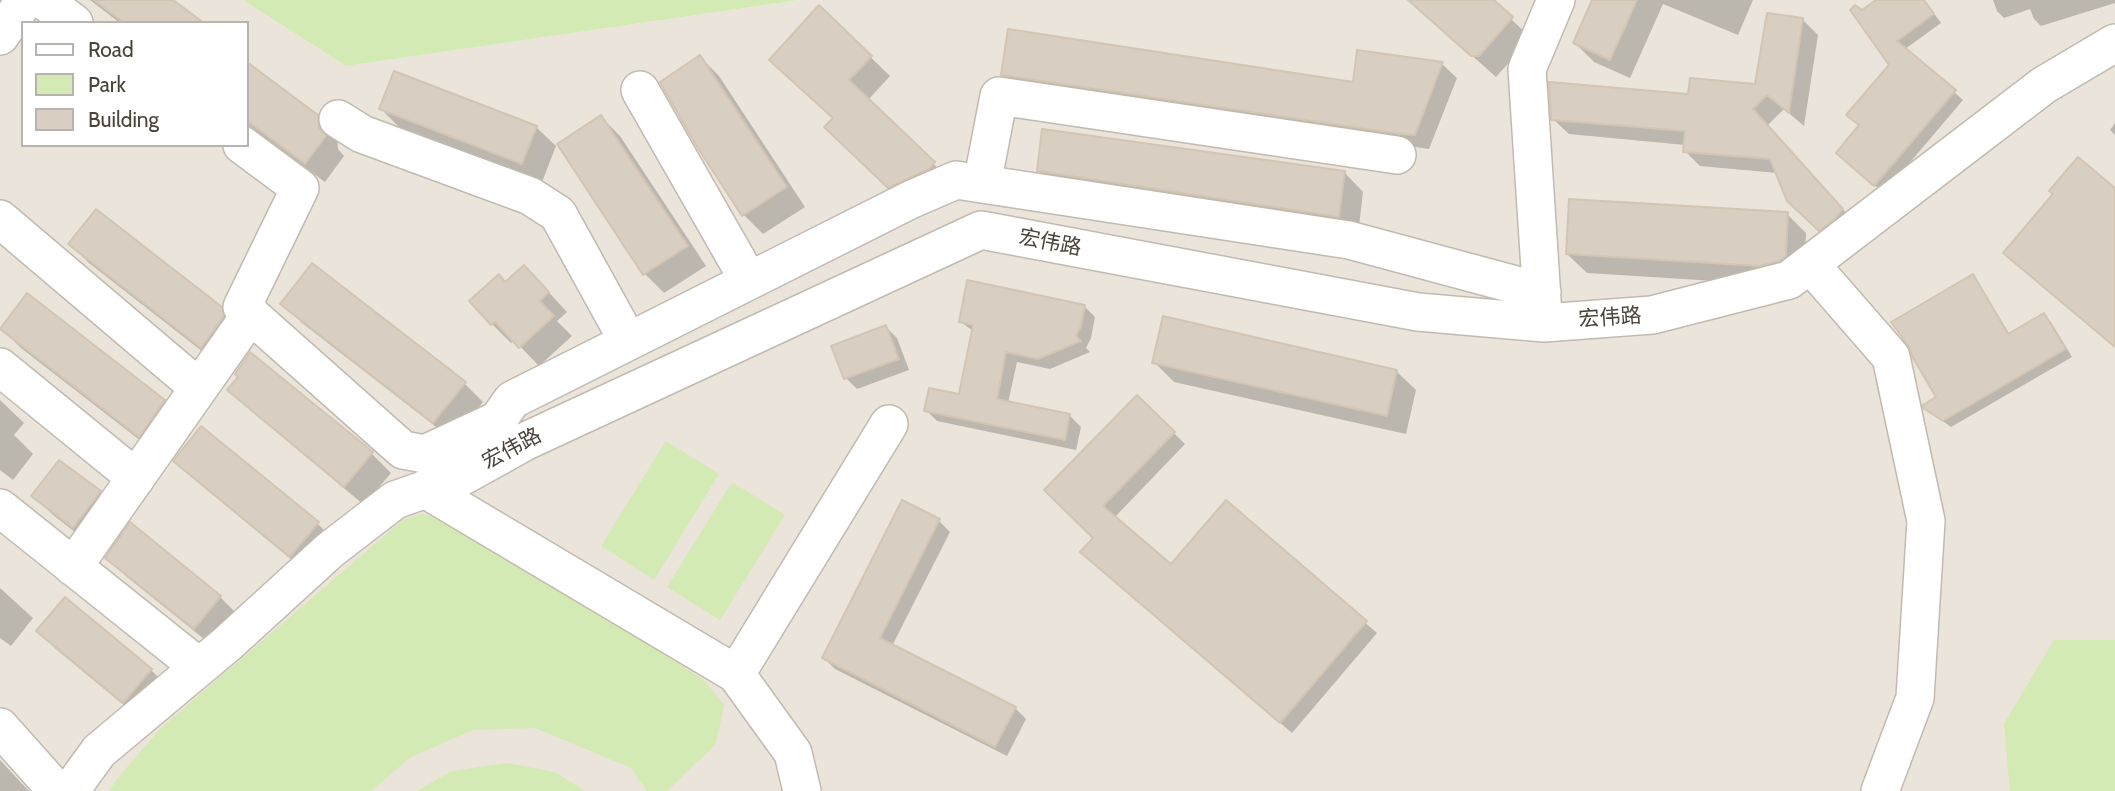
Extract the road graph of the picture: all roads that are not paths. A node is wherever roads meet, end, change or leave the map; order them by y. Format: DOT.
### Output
graph roads {
  1 [pos="24,0"];
  2 [pos="43,0"];
  3 [pos="1556,0"];
  4 [pos="71,21"];
  5 [pos="0,36"];
  6 [pos="2115,43"];
  7 [pos="640,90"];
  8 [pos="338,119"];
  9 [pos="245,147"];
  10 [pos="1397,155"];
  11 [pos="982,184"];
  12 [pos="0,219"];
  13 [pos="1810,264"];
  14 [pos="749,281"];
  15 [pos="1543,307"];
  16 [pos="251,314"];
  17 [pos="628,341"];
  18 [pos="0,367"];
  19 [pos="199,388"];
  20 [pos="888,424"];
  21 [pos="136,478"];
  22 [pos="425,489"];
  23 [pos="0,508"];
  24 [pos="74,567"];
  25 [pos="199,667"];
  26 [pos="736,674"];
  27 [pos="0,727"];
  28 [pos="57,791"];
  29 [pos="70,791"];
  30 [pos="802,791"];
  31 [pos="1880,791"];
  1 -- 5 [label="street"];
  2 -- 4 [label="street"];
  3 -- 15 [label="street"];
  6 -- 13 [label="street, 宏伟路"];
  7 -- 14 [label="street"];
  8 -- 17 [label="street"];
  9 -- 16 [label="street"];
  10 -- 11 [label="street"];
  11 -- 14 [label="street"];
  11 -- 15 [label="street"];
  12 -- 19 [label="street"];
  13 -- 15 [label="street, 宏伟路"];
  13 -- 31 [label="street"];
  14 -- 17 [label="street"];
  15 -- 22 [label="street, 宏伟路"];
  16 -- 17 [label="street"];
  16 -- 19 [label="street"];
  18 -- 21 [label="street"];
  19 -- 21 [label="street"];
  20 -- 26 [label="street"];
  21 -- 24 [label="street"];
  22 -- 25 [label="street, 宏伟路"];
  22 -- 26 [label="street"];
  23 -- 24 [label="street"];
  24 -- 25 [label="street"];
  25 -- 29 [label="street, 宏伟路"];
  26 -- 30 [label="street"];
  27 -- 28 [label="street"];
}
